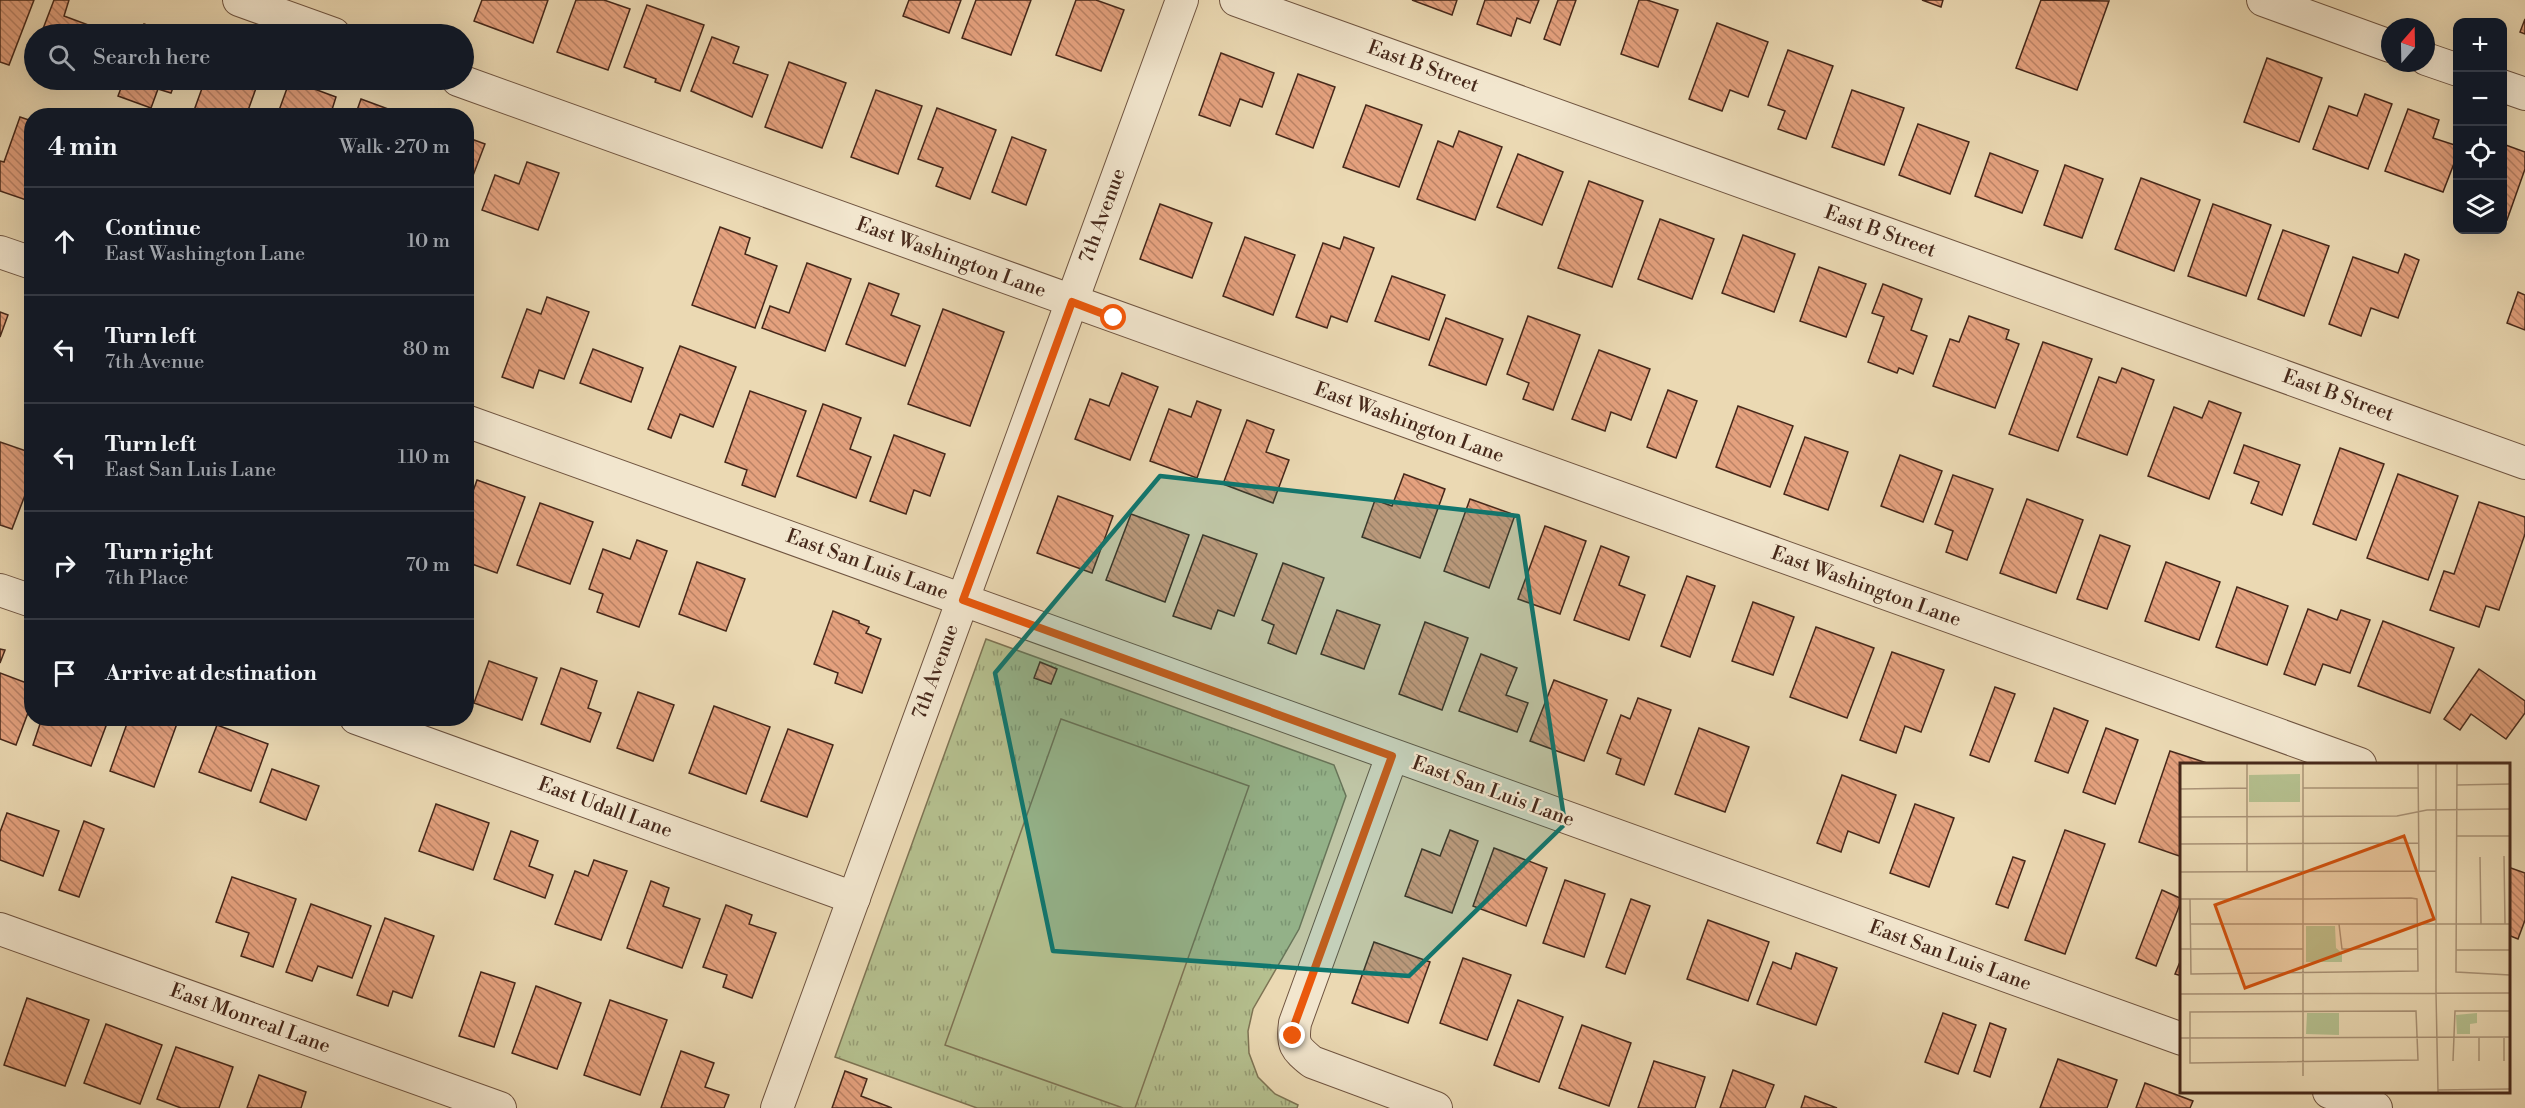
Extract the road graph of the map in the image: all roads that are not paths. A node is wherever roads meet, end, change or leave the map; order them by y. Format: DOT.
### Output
graph roads {
  1 [pos="238,0"];
  2 [pos="1182,0"];
  3 [pos="1236,0"];
  4 [pos="2263,0"];
  5 [pos="306,24"];
  6 [pos="2381,43"];
  7 [pos="2435,62"];
  8 [pos="2453,69"];
  9 [pos="474,86"];
  10 [pos="2507,88"];
  11 [pos="2525,94"];
  12 [pos="0,252"];
  13 [pos="24,260"];
  14 [pos="1072,302"];
  15 [pos="474,424"];
  16 [pos="2525,463"];
  17 [pos="0,590"];
  18 [pos="24,598"];
  19 [pos="963,600"];
  20 [pos="378,726"];
  21 [pos="1392,756"];
  22 [pos="2354,763"];
  23 [pos="854,898"];
  24 [pos="0,929"];
  25 [pos="2180,1039"];
  26 [pos="2326,1093"];
  27 [pos="2330,1093"];
  28 [pos="500,1108"];
  29 [pos="777,1108"];
  30 [pos="1436,1108"];
  31 [pos="2318,1108"];
  32 [pos="2376,1108"];
  1 -- 5 [label="street"];
  2 -- 14 [label="street, 7th Avenue"];
  3 -- 16 [label="street, East B Street"];
  4 -- 6 [label="street"];
  7 -- 8 [label="street"];
  9 -- 14 [label="street, East Washington Lane"];
  10 -- 11 [label="street"];
  12 -- 13 [label="street"];
  14 -- 19 [label="street, 7th Avenue"];
  14 -- 22 [label="street, East Washington Lane"];
  15 -- 19 [label="street, East San Luis Lane"];
  17 -- 18 [label="street"];
  19 -- 21 [label="street, East San Luis Lane"];
  19 -- 23 [label="street, 7th Avenue"];
  20 -- 23 [label="street, East Udall Lane"];
  21 -- 25 [label="street, East San Luis Lane"];
  21 -- 30 [label="street"];
  23 -- 29 [label="street, 7th Avenue"];
  24 -- 28 [label="street, East Monreal Lane"];
  26 -- 31 [label="street"];
  27 -- 32 [label="street"];
}
